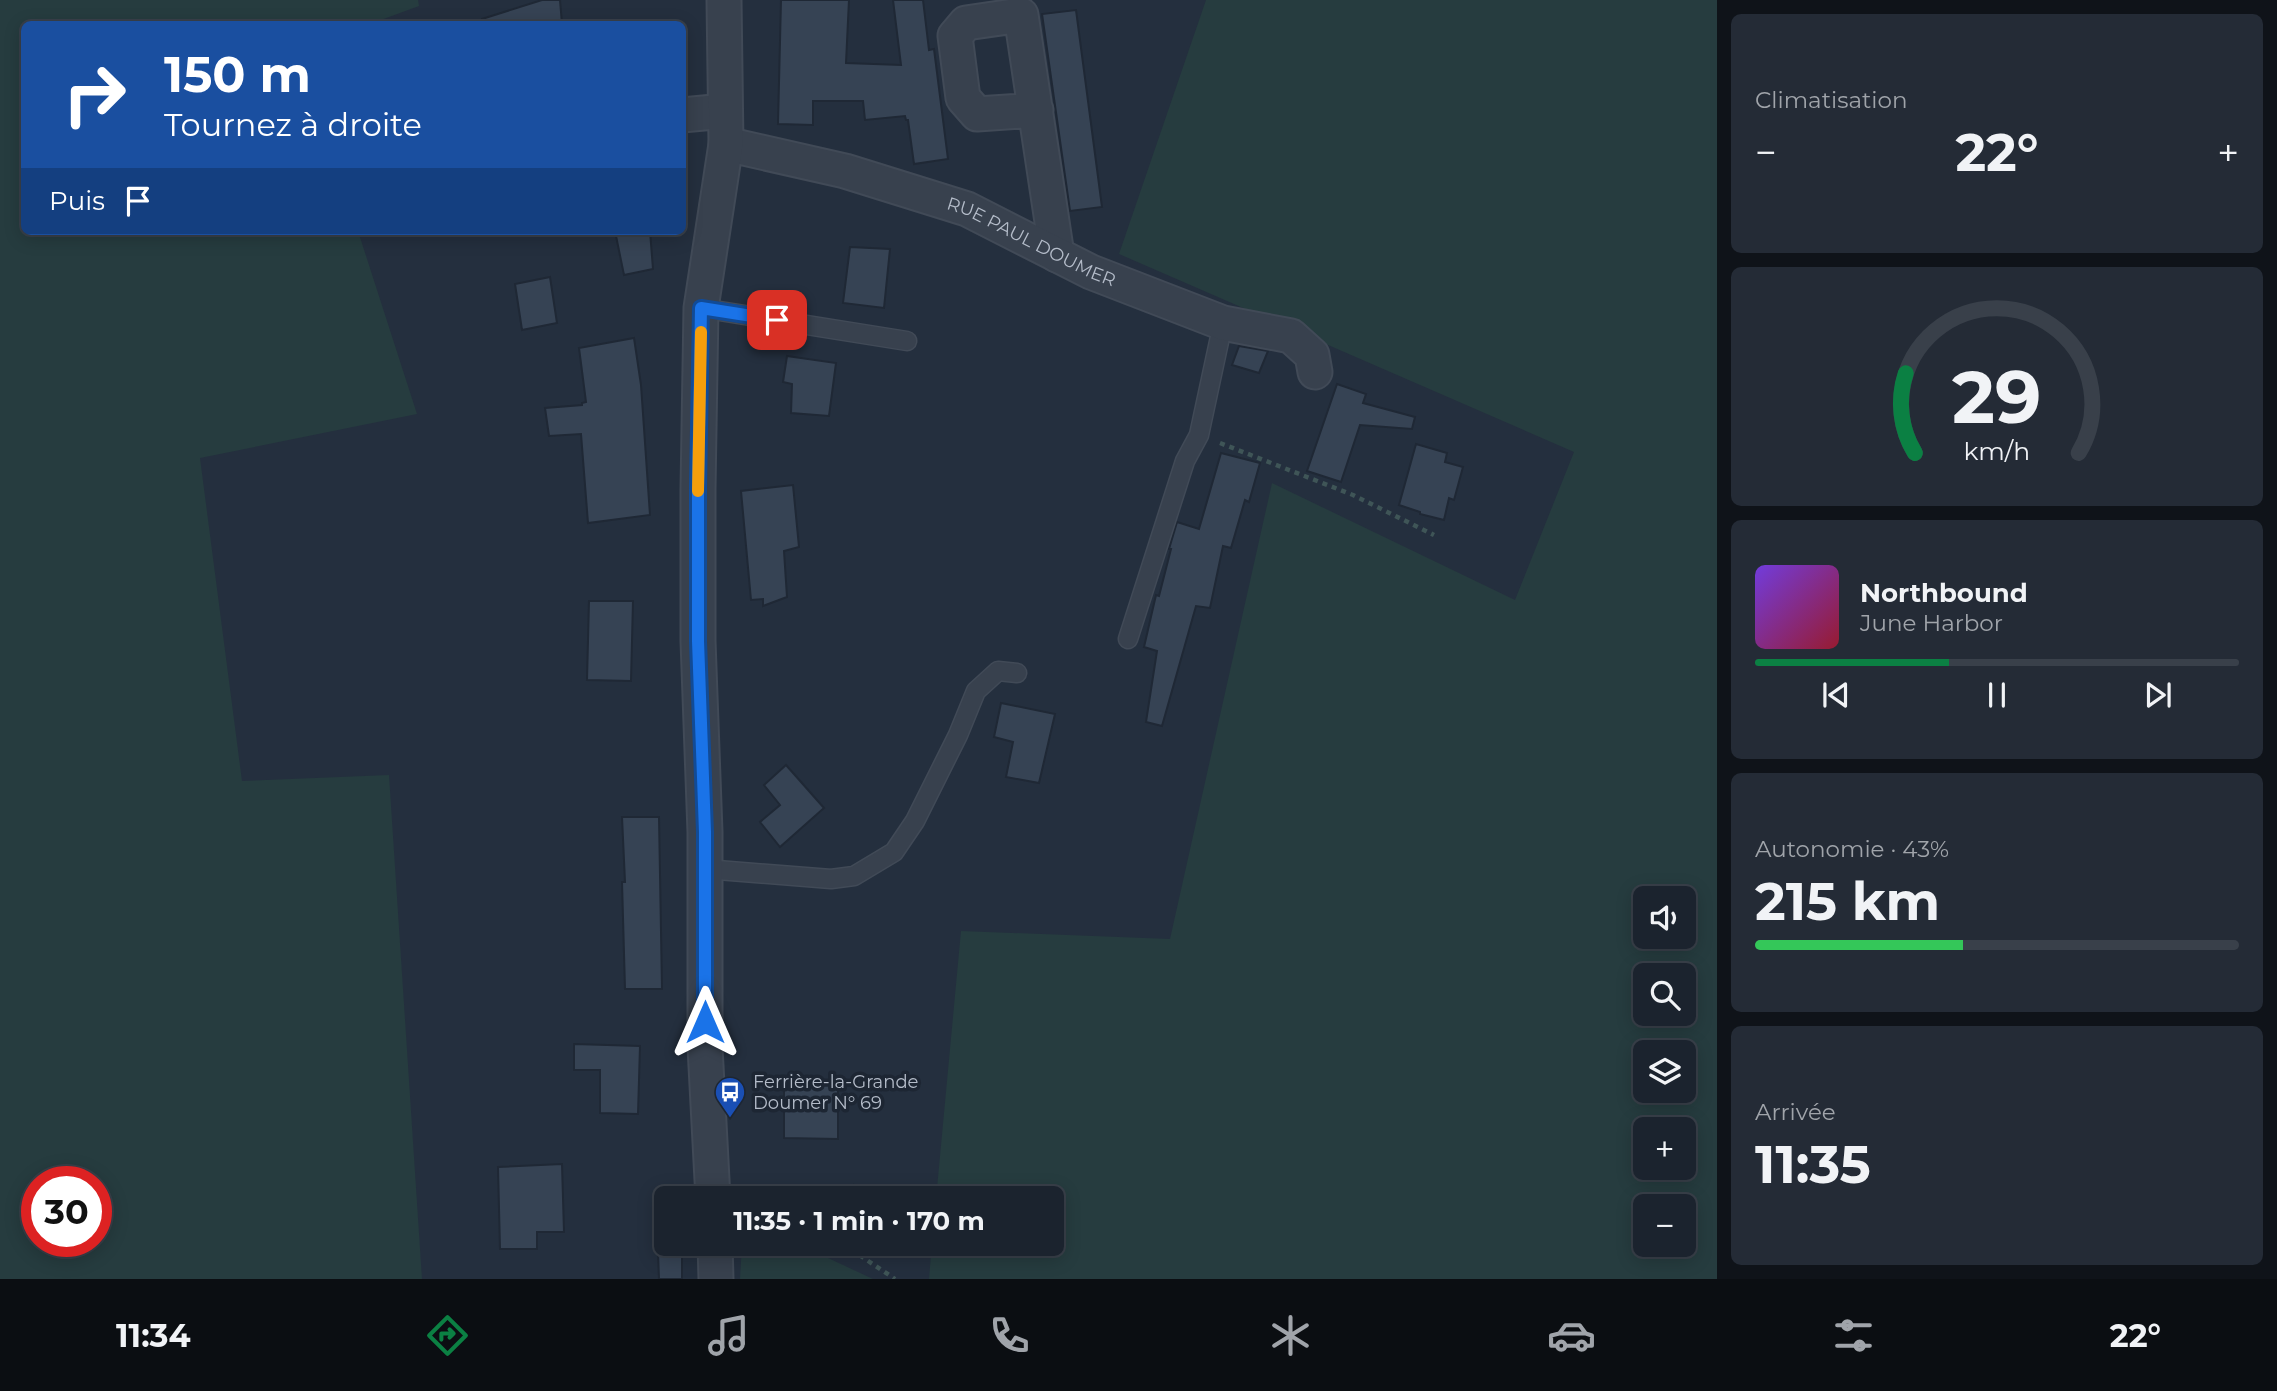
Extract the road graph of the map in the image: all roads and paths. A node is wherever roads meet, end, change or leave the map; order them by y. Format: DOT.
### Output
graph roads {
  1 [pos="724,0"];
  2 [pos="1035,110"];
  3 [pos="725,111"];
  4 [pos="686,115"];
  5 [pos="726,144"];
  6 [pos="1057,255"];
  7 [pos="701,308"];
  8 [pos="1223,323"];
  9 [pos="907,341"];
  10 [pos="1315,372"];
  11 [pos="1199,435"];
  12 [pos="1434,535"];
  13 [pos="1128,639"];
  14 [pos="1017,673"];
  15 [pos="705,869"];
  16 [pos="712,1186"];
  17 [pos="715,1256"];
  18 [pos="861,1256"];
  19 [pos="716,1279"];
  20 [pos="895,1279"];
  1 -- 3 [label="street"];
  2 -- 6 [label="street"];
  3 -- 4 [label="street"];
  3 -- 5 [label="street"];
  5 -- 6 [label="street, RUE PAUL DOUMER"];
  5 -- 7 [label="street"];
  6 -- 8 [label="street, RUE PAUL DOUMER"];
  7 -- 9 [label="lane"];
  7 -- 15 [label="street"];
  8 -- 10 [label="street, RUE PAUL DOUMER"];
  8 -- 11 [label="lane"];
  11 -- 12 [label="path"];
  11 -- 13 [label="lane"];
  14 -- 15 [label="lane"];
  15 -- 16 [label="street"];
  17 -- 19 [label="street"];
  18 -- 20 [label="path"];
}
